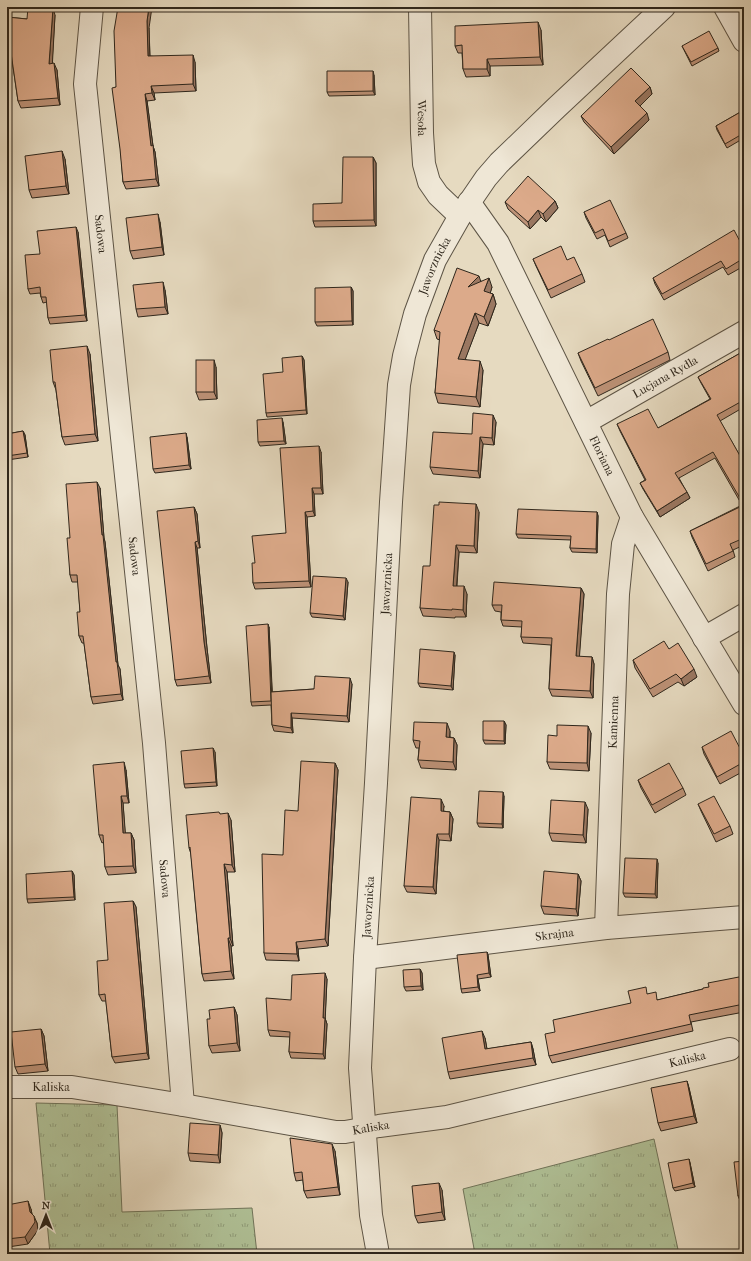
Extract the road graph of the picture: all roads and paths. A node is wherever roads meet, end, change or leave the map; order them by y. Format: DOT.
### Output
graph roads {
  1 [pos="92,7"];
  2 [pos="420,7"];
  3 [pos="664,7"];
  4 [pos="725,7"];
  5 [pos="744,40"];
  6 [pos="464,209"];
  7 [pos="744,332"];
  8 [pos="586,422"];
  9 [pos="632,517"];
  10 [pos="744,616"];
  11 [pos="704,638"];
  12 [pos="744,704"];
  13 [pos="744,917"];
  14 [pos="606,928"];
  15 [pos="365,958"];
  16 [pos="730,1049"];
  17 [pos="7,1088"];
  18 [pos="183,1105"];
  19 [pos="364,1129"];
  20 [pos="378,1254"];
  1 -- 18 [label="street, Sadowa"];
  2 -- 6 [label="street, Wesoła"];
  3 -- 6 [label="street, Jaworznicka"];
  4 -- 5 [label="street"];
  6 -- 8 [label="street, Floriana"];
  6 -- 15 [label="street, Jaworznicka"];
  7 -- 8 [label="street, Lucjana Rydla"];
  8 -- 9 [label="street, Floriana"];
  9 -- 11 [label="street, Floriana"];
  9 -- 14 [label="street, Kamienna"];
  10 -- 11 [label="street"];
  11 -- 12 [label="street, Floriana"];
  13 -- 14 [label="street, Skrajna"];
  14 -- 15 [label="street, Skrajna"];
  15 -- 19 [label="street, Jaworznicka"];
  16 -- 19 [label="street, Kaliska"];
  17 -- 18 [label="street, Kaliska"];
  18 -- 19 [label="street, Kaliska"];
  19 -- 20 [label="street, Jaworznicka"];
}
